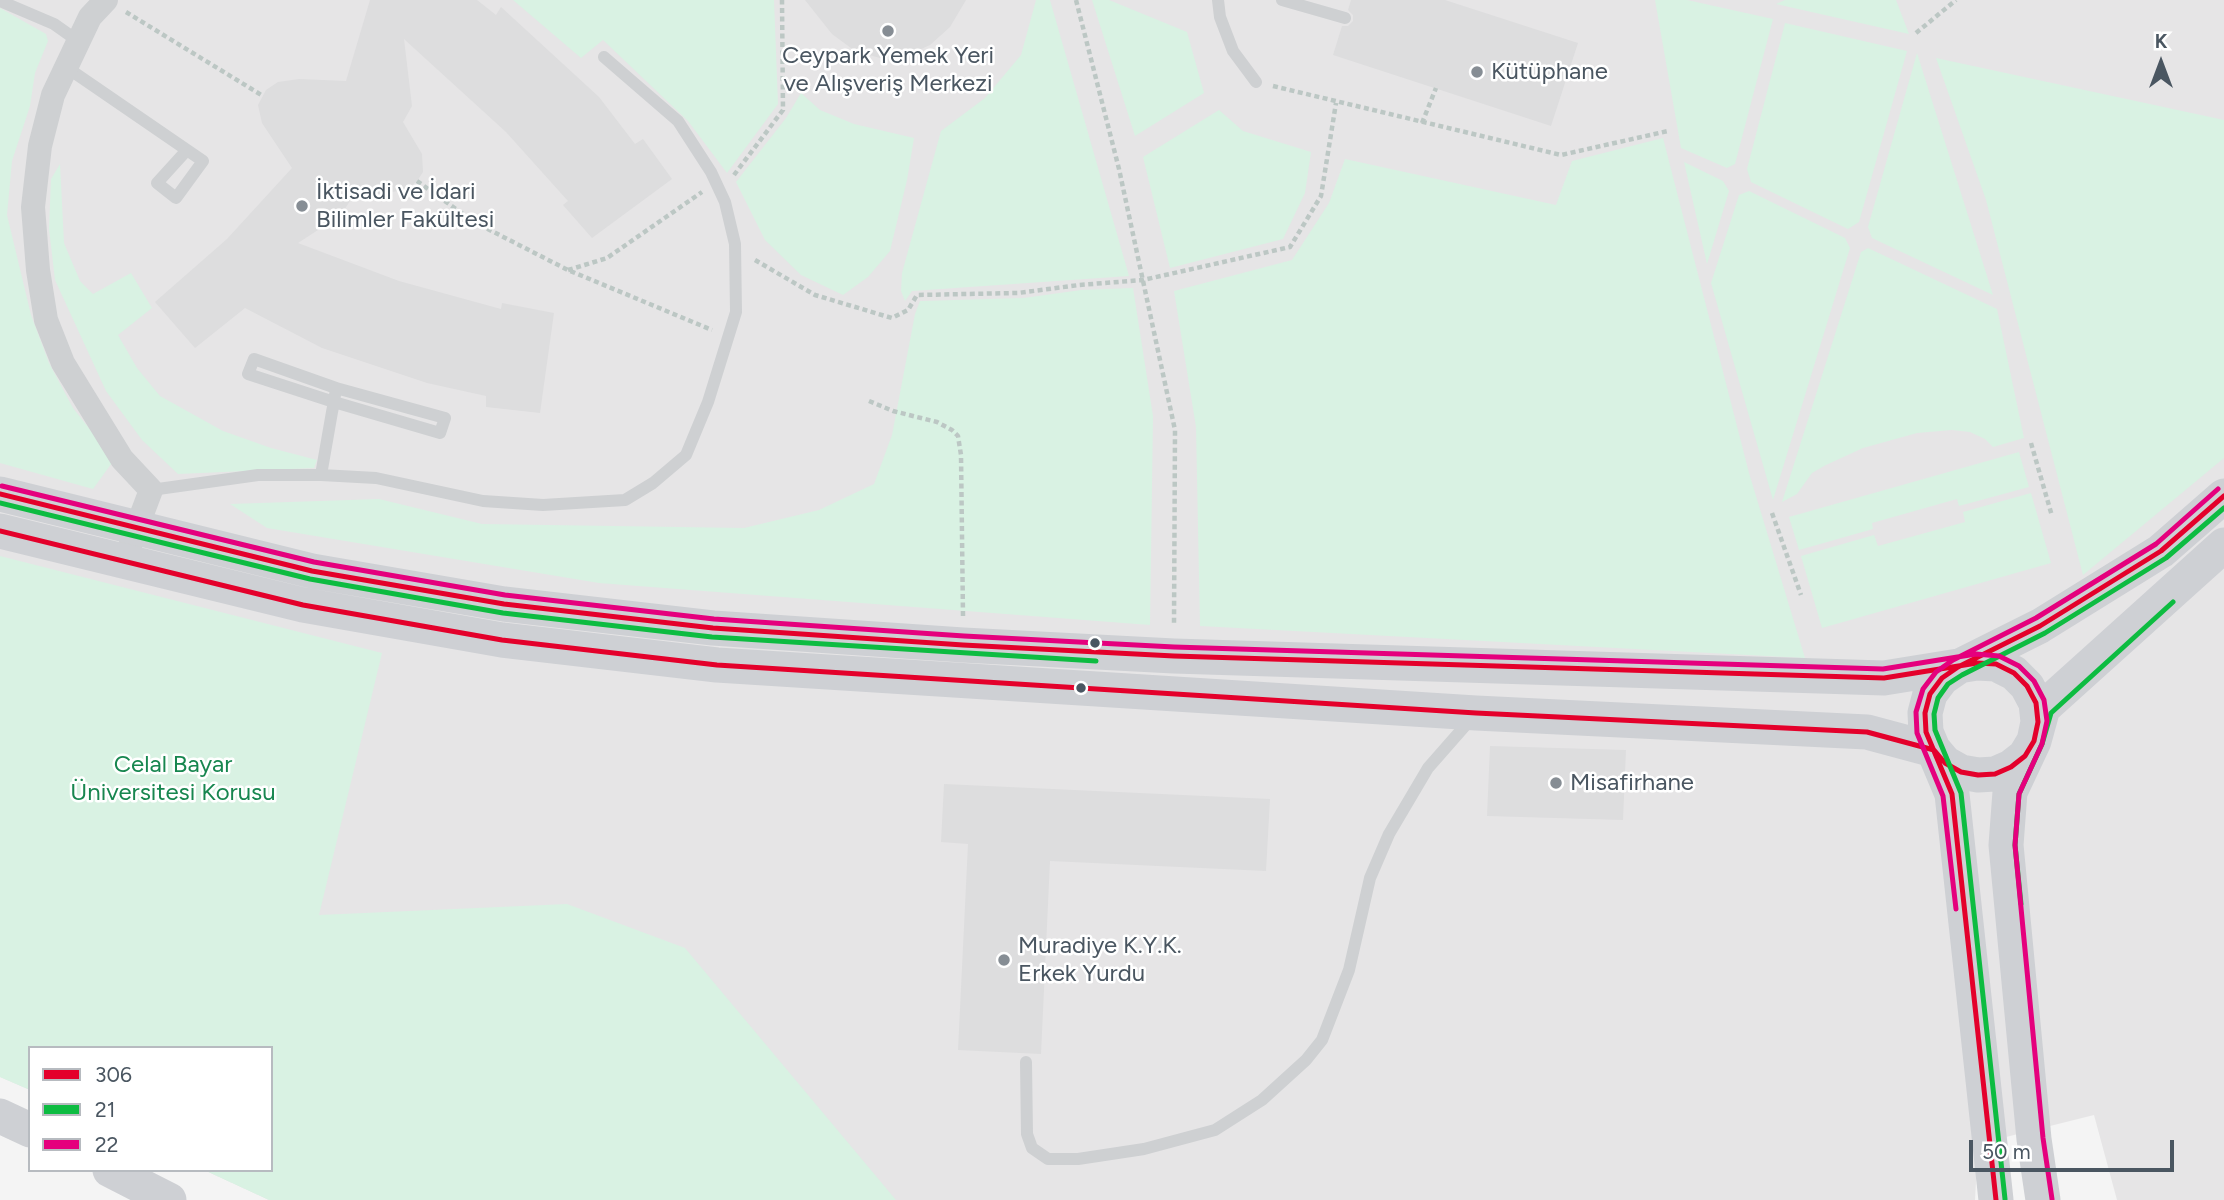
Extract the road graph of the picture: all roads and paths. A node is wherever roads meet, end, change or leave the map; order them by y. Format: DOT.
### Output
graph roads {
  1 [pos="106,0"];
  2 [pos="782,0"];
  3 [pos="1076,0"];
  4 [pos="1219,0"];
  5 [pos="1282,0"];
  6 [pos="1956,0"];
  7 [pos="0,1"];
  8 [pos="1345,18"];
  9 [pos="1916,33"];
  10 [pos="78,41"];
  11 [pos="604,57"];
  12 [pos="66,67"];
  13 [pos="1256,82"];
  14 [pos="1436,88"];
  15 [pos="263,96"];
  16 [pos="1336,103"];
  17 [pos="1422,123"];
  18 [pos="1668,131"];
  19 [pos="187,150"];
  20 [pos="417,181"];
  21 [pos="718,186"];
  22 [pos="735,244"];
  23 [pos="568,270"];
  24 [pos="1143,281"];
  25 [pos="729,337"];
  26 [pos="336,388"];
  27 [pos="869,401"];
  28 [pos="334,402"];
  29 [pos="2031,443"];
  30 [pos="321,475"];
  31 [pos="151,490"];
  32 [pos="0,494"];
  33 [pos="2224,496"];
  34 [pos="1772,513"];
  35 [pos="2052,516"];
  36 [pos="135,528"];
  37 [pos="0,531"];
  38 [pos="2224,545"];
  39 [pos="125,564"];
  40 [pos="1801,595"];
  41 [pos="963,645"];
  42 [pos="1165,655"];
  43 [pos="1958,667"];
  44 [pos="1157,693"];
  45 [pos="1476,713"];
  46 [pos="2034,741"];
  47 [pos="1934,750"];
  48 [pos="1026,1062"];
  49 [pos="0,1116"];
  50 [pos="28,1129"];
  51 [pos="114,1172"];
  52 [pos="169,1200"];
  53 [pos="1996,1200"];
  54 [pos="2043,1200"];
  1 -- 10 [label="street"];
  1 -- 15 [label="path"];
  2 -- 21 [label="path"];
  3 -- 24 [label="path"];
  4 -- 13 [label="lane"];
  5 -- 8 [label="lane"];
  6 -- 9 [label="path"];
  7 -- 10 [label="lane"];
  10 -- 12 [label="street"];
  11 -- 21 [label="lane"];
  12 -- 19 [label="lane"];
  12 -- 31 [label="street"];
  13 -- 16 [label="path"];
  14 -- 17 [label="path"];
  16 -- 17 [label="path"];
  16 -- 24 [label="path"];
  17 -- 18 [label="path"];
  20 -- 23 [label="path"];
  21 -- 22 [label="lane"];
  21 -- 23 [label="path"];
  22 -- 24 [label="path"];
  22 -- 25 [label="lane"];
  23 -- 25 [label="path"];
  24 -- 42 [label="path"];
  25 -- 30 [label="lane"];
  26 -- 28 [label="lane"];
  26 -- 28 [label="lane"];
  26 -- 28 [label="lane"];
  27 -- 41 [label="path"];
  28 -- 30 [label="lane"];
  29 -- 35 [label="path"];
  30 -- 31 [label="lane"];
  31 -- 36 [label="street"];
  32 -- 36 [label="street"];
  33 -- 43 [label="street"];
  34 -- 40 [label="path"];
  36 -- 39 [label="street"];
  36 -- 41 [label="street"];
  37 -- 39 [label="street"];
  38 -- 46 [label="street"];
  39 -- 44 [label="street"];
  41 -- 42 [label="street"];
  42 -- 43 [label="street"];
  42 -- 44 [label="street"];
  43 -- 46 [label="street"];
  43 -- 47 [label="street"];
  44 -- 45 [label="street"];
  45 -- 47 [label="street"];
  45 -- 48 [label="lane"];
  46 -- 47 [label="street"];
  46 -- 54 [label="street"];
  47 -- 53 [label="street"];
  49 -- 50 [label="street"];
  51 -- 52 [label="street"];
}
